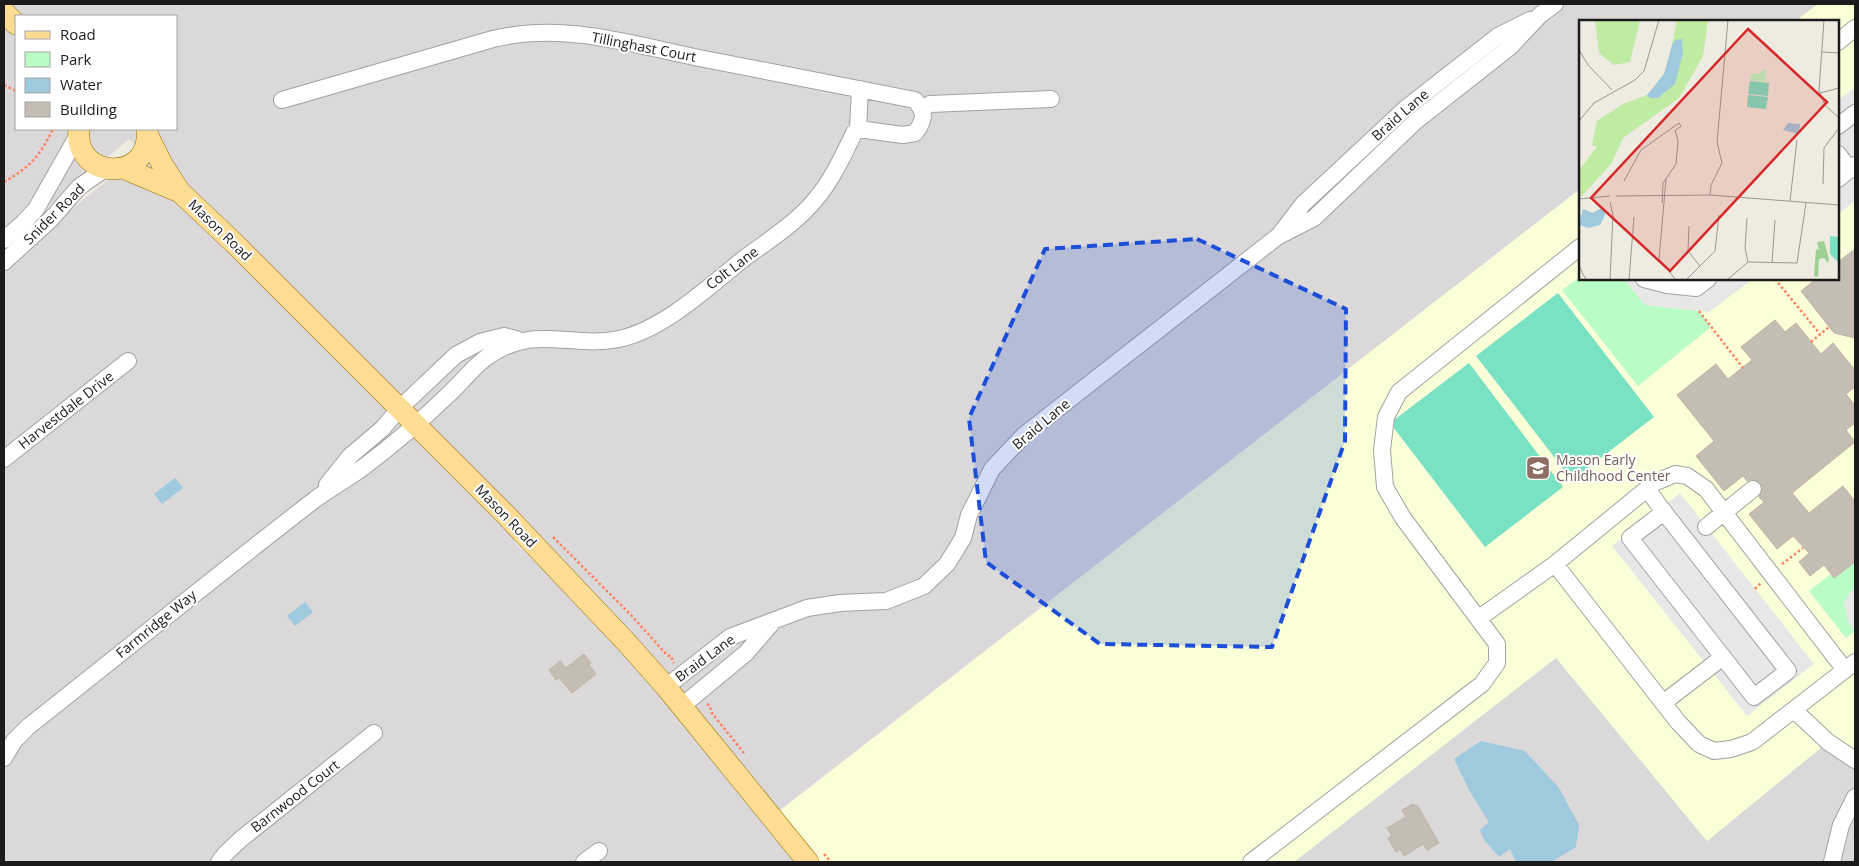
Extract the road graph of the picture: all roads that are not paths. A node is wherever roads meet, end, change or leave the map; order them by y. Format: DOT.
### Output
graph roads {
  1 [pos="1555,4"];
  2 [pos="4,12"];
  3 [pos="15,23"];
  4 [pos="1855,28"];
  5 [pos="1839,41"];
  6 [pos="860,89"];
  7 [pos="1051,99"];
  8 [pos="282,100"];
  9 [pos="922,108"];
  10 [pos="1855,112"];
  11 [pos="1839,125"];
  12 [pos="858,129"];
  13 [pos="79,132"];
  14 [pos="148,133"];
  15 [pos="1839,156"];
  16 [pos="114,168"];
  17 [pos="1848,171"];
  18 [pos="180,192"];
  19 [pos="4,240"];
  20 [pos="1579,249"];
  21 [pos="4,262"];
  22 [pos="1648,280"];
  23 [pos="1707,280"];
  24 [pos="523,341"];
  25 [pos="128,361"];
  26 [pos="400,408"];
  27 [pos="415,424"];
  28 [pos="4,459"];
  29 [pos="1647,489"];
  30 [pos="1753,489"];
  31 [pos="317,498"];
  32 [pos="1664,512"];
  33 [pos="1724,512"];
  34 [pos="1706,527"];
  35 [pos="1555,564"];
  36 [pos="1479,618"];
  37 [pos="773,622"];
  38 [pos="1723,657"];
  39 [pos="1850,666"];
  40 [pos="666,687"];
  41 [pos="1663,703"];
  42 [pos="682,706"];
  43 [pos="1794,710"];
  44 [pos="374,733"];
  45 [pos="4,758"];
  46 [pos="1855,760"];
  47 [pos="1855,796"];
  48 [pos="599,851"];
  49 [pos="219,862"];
  50 [pos="584,862"];
  51 [pos="808,862"];
  52 [pos="1251,862"];
  53 [pos="1832,862"];
  1 -- 37 [label="street, Braid Lane"];
  2 -- 3 [label="main road"];
  4 -- 5 [label="street"];
  6 -- 8 [label="street, Tillinghast Court"];
  6 -- 9 [label="street, Tillinghast Court"];
  6 -- 12 [label="street, Colt Lane"];
  7 -- 9 [label="street"];
  9 -- 12 [label="street"];
  10 -- 11 [label="street"];
  12 -- 24 [label="street, Colt Lane"];
  13 -- 16 [label="main road, Mason Road"];
  13 -- 19 [label="street, Snider Road"];
  14 -- 16 [label="main road"];
  14 -- 18 [label="main road, Mason Road"];
  15 -- 17 [label="street"];
  16 -- 18 [label="main road, Mason Road"];
  16 -- 21 [label="street, Snider Road"];
  18 -- 26 [label="main road, Mason Road"];
  20 -- 36 [label="street"];
  22 -- 23 [label="street"];
  24 -- 26 [label="street, Colt Lane"];
  24 -- 27 [label="street, Colt Lane"];
  25 -- 28 [label="street, Harvestdale Drive"];
  26 -- 27 [label="main road, Mason Road"];
  26 -- 31 [label="street, Farmridge Way"];
  27 -- 31 [label="street, Farmridge Way"];
  27 -- 40 [label="main road, Mason Road"];
  29 -- 32 [label="street"];
  29 -- 33 [label="street"];
  29 -- 35 [label="street"];
  30 -- 33 [label="street"];
  31 -- 45 [label="street, Farmridge Way"];
  32 -- 38 [label="street"];
  32 -- 38 [label="street"];
  33 -- 34 [label="street"];
  33 -- 39 [label="street"];
  35 -- 36 [label="street"];
  35 -- 41 [label="street"];
  36 -- 52 [label="street"];
  37 -- 40 [label="street, Braid Lane"];
  37 -- 42 [label="street, Braid Lane"];
  38 -- 41 [label="street"];
  39 -- 43 [label="street"];
  40 -- 42 [label="main road, Mason Road"];
  41 -- 43 [label="street"];
  42 -- 51 [label="main road, Mason Road"];
  43 -- 46 [label="street"];
  44 -- 49 [label="street, Barnwood Court"];
  47 -- 53 [label="street"];
  48 -- 50 [label="street"];
}
